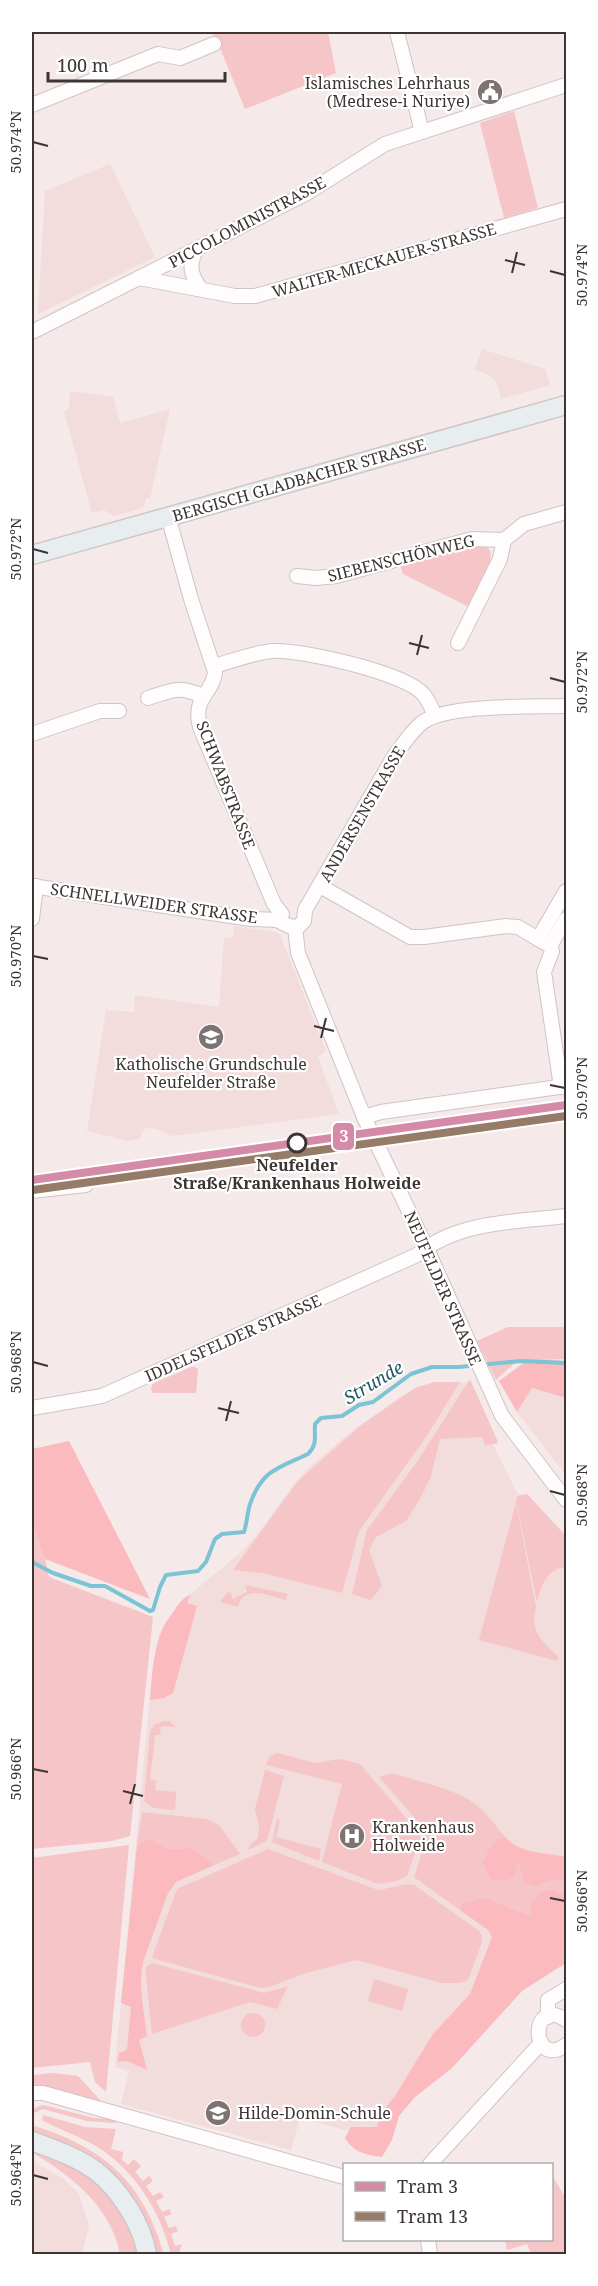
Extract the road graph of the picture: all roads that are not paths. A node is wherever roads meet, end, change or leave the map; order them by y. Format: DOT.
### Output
graph roads {
  1 [pos="397,32"];
  2 [pos="214,44"];
  3 [pos="567,85"];
  4 [pos="32,105"];
  5 [pos="422,132"];
  6 [pos="567,209"];
  7 [pos="196,249"];
  8 [pos="139,278"];
  9 [pos="200,288"];
  10 [pos="32,332"];
  11 [pos="567,405"];
  12 [pos="567,512"];
  13 [pos="168,516"];
  14 [pos="504,540"];
  15 [pos="32,555"];
  16 [pos="297,576"];
  17 [pos="458,643"];
  18 [pos="214,666"];
  19 [pos="203,696"];
  20 [pos="148,698"];
  21 [pos="563,705"];
  22 [pos="118,711"];
  23 [pos="435,716"];
  24 [pos="32,734"];
  25 [pos="34,886"];
  26 [pos="320,886"];
  27 [pos="566,891"];
  28 [pos="305,910"];
  29 [pos="279,917"];
  30 [pos="32,919"];
  31 [pos="567,919"];
  32 [pos="295,927"];
  33 [pos="538,939"];
  34 [pos="550,946"];
  35 [pos="564,1087"];
  36 [pos="364,1117"];
  37 [pos="86,1185"];
  38 [pos="32,1191"];
  39 [pos="567,1216"];
  40 [pos="426,1247"];
  41 [pos="32,1408"];
  42 [pos="567,1500"];
  43 [pos="567,1989"];
  44 [pos="548,2017"];
  45 [pos="567,2020"];
  46 [pos="541,2043"];
  47 [pos="566,2048"];
  48 [pos="32,2093"];
  49 [pos="32,2104"];
  50 [pos="81,2104"];
  51 [pos="32,2141"];
  52 [pos="431,2163"];
  53 [pos="343,2176"];
  54 [pos="147,2254"];
  1 -- 5 [label="street"];
  2 -- 4 [label="street"];
  3 -- 5 [label="street, PICCOLOMINISTRASSE"];
  5 -- 7 [label="street, PICCOLOMINISTRASSE"];
  6 -- 9 [label="street, WALTER-MECKAUER-STRASSE"];
  7 -- 8 [label="street, PICCOLOMINISTRASSE"];
  7 -- 9 [label="street"];
  8 -- 9 [label="street, WALTER-MECKAUER-STRASSE"];
  8 -- 10 [label="street, PICCOLOMINISTRASSE"];
  11 -- 13 [label="main road, BERGISCH GLADBACHER STRASSE"];
  12 -- 14 [label="street"];
  13 -- 15 [label="main road, BERGISCH GLADBACHER STRASSE"];
  13 -- 18 [label="street"];
  14 -- 16 [label="street, SIEBENSCHÖNWEG"];
  14 -- 17 [label="street"];
  18 -- 19 [label="street, SCHWABSTRASSE"];
  18 -- 23 [label="street"];
  19 -- 20 [label="street"];
  19 -- 29 [label="street, SCHWABSTRASSE"];
  21 -- 23 [label="street, ANDERSENSTRASSE"];
  22 -- 24 [label="street"];
  23 -- 26 [label="street, ANDERSENSTRASSE"];
  25 -- 29 [label="street, SCHNELLWEIDER STRASSE"];
  25 -- 30 [label="street"];
  26 -- 28 [label="street, ANDERSENSTRASSE"];
  26 -- 33 [label="street"];
  27 -- 33 [label="street"];
  28 -- 29 [label="street"];
  28 -- 32 [label="street, ANDERSENSTRASSE"];
  29 -- 32 [label="street"];
  31 -- 34 [label="street"];
  32 -- 36 [label="street, NEUFELDER STRASSE"];
  33 -- 34 [label="street"];
  34 -- 35 [label="street"];
  35 -- 36 [label="street"];
  36 -- 40 [label="street, NEUFELDER STRASSE"];
  37 -- 38 [label="street"];
  39 -- 40 [label="street, IDDELSFELDER STRASSE"];
  40 -- 41 [label="street, IDDELSFELDER STRASSE"];
  40 -- 42 [label="street, NEUFELDER STRASSE"];
  43 -- 44 [label="street"];
  44 -- 45 [label="street"];
  44 -- 46 [label="street"];
  46 -- 47 [label="street"];
  46 -- 52 [label="street"];
  48 -- 50 [label="street"];
  49 -- 50 [label="street"];
  50 -- 53 [label="street"];
  51 -- 54 [label="main road"];
}
